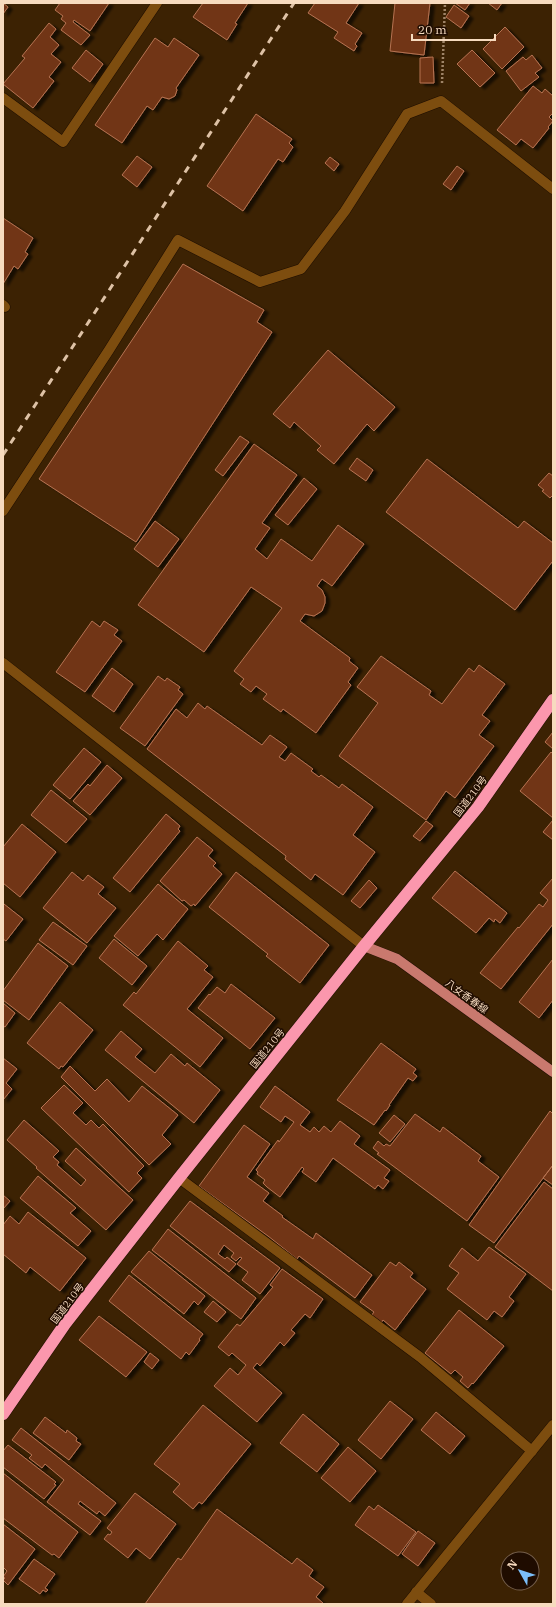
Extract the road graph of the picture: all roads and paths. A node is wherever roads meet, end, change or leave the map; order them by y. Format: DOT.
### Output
graph roads {
  1 [pos="158,3"];
  2 [pos="445,3"];
  3 [pos="3,98"];
  4 [pos="441,101"];
  5 [pos="553,189"];
  6 [pos="3,511"];
  7 [pos="3,663"];
  8 [pos="553,700"];
  9 [pos="364,946"];
  10 [pos="553,1072"];
  11 [pos="179,1178"];
  12 [pos="3,1414"];
  13 [pos="553,1425"];
  14 [pos="532,1451"];
  15 [pos="416,1592"];
  16 [pos="407,1604"];
  17 [pos="432,1604"];
  1 -- 3 [label="street"];
  2 -- 4 [label="path"];
  4 -- 5 [label="street"];
  4 -- 6 [label="street"];
  7 -- 9 [label="street"];
  8 -- 9 [label="highway, 国道210号"];
  9 -- 10 [label="main road, 八女香春線"];
  9 -- 11 [label="highway, 国道210号"];
  11 -- 12 [label="highway, 国道210号"];
  11 -- 14 [label="street"];
  13 -- 14 [label="street"];
  14 -- 15 [label="street"];
  15 -- 16 [label="street"];
  15 -- 17 [label="street"];
}
